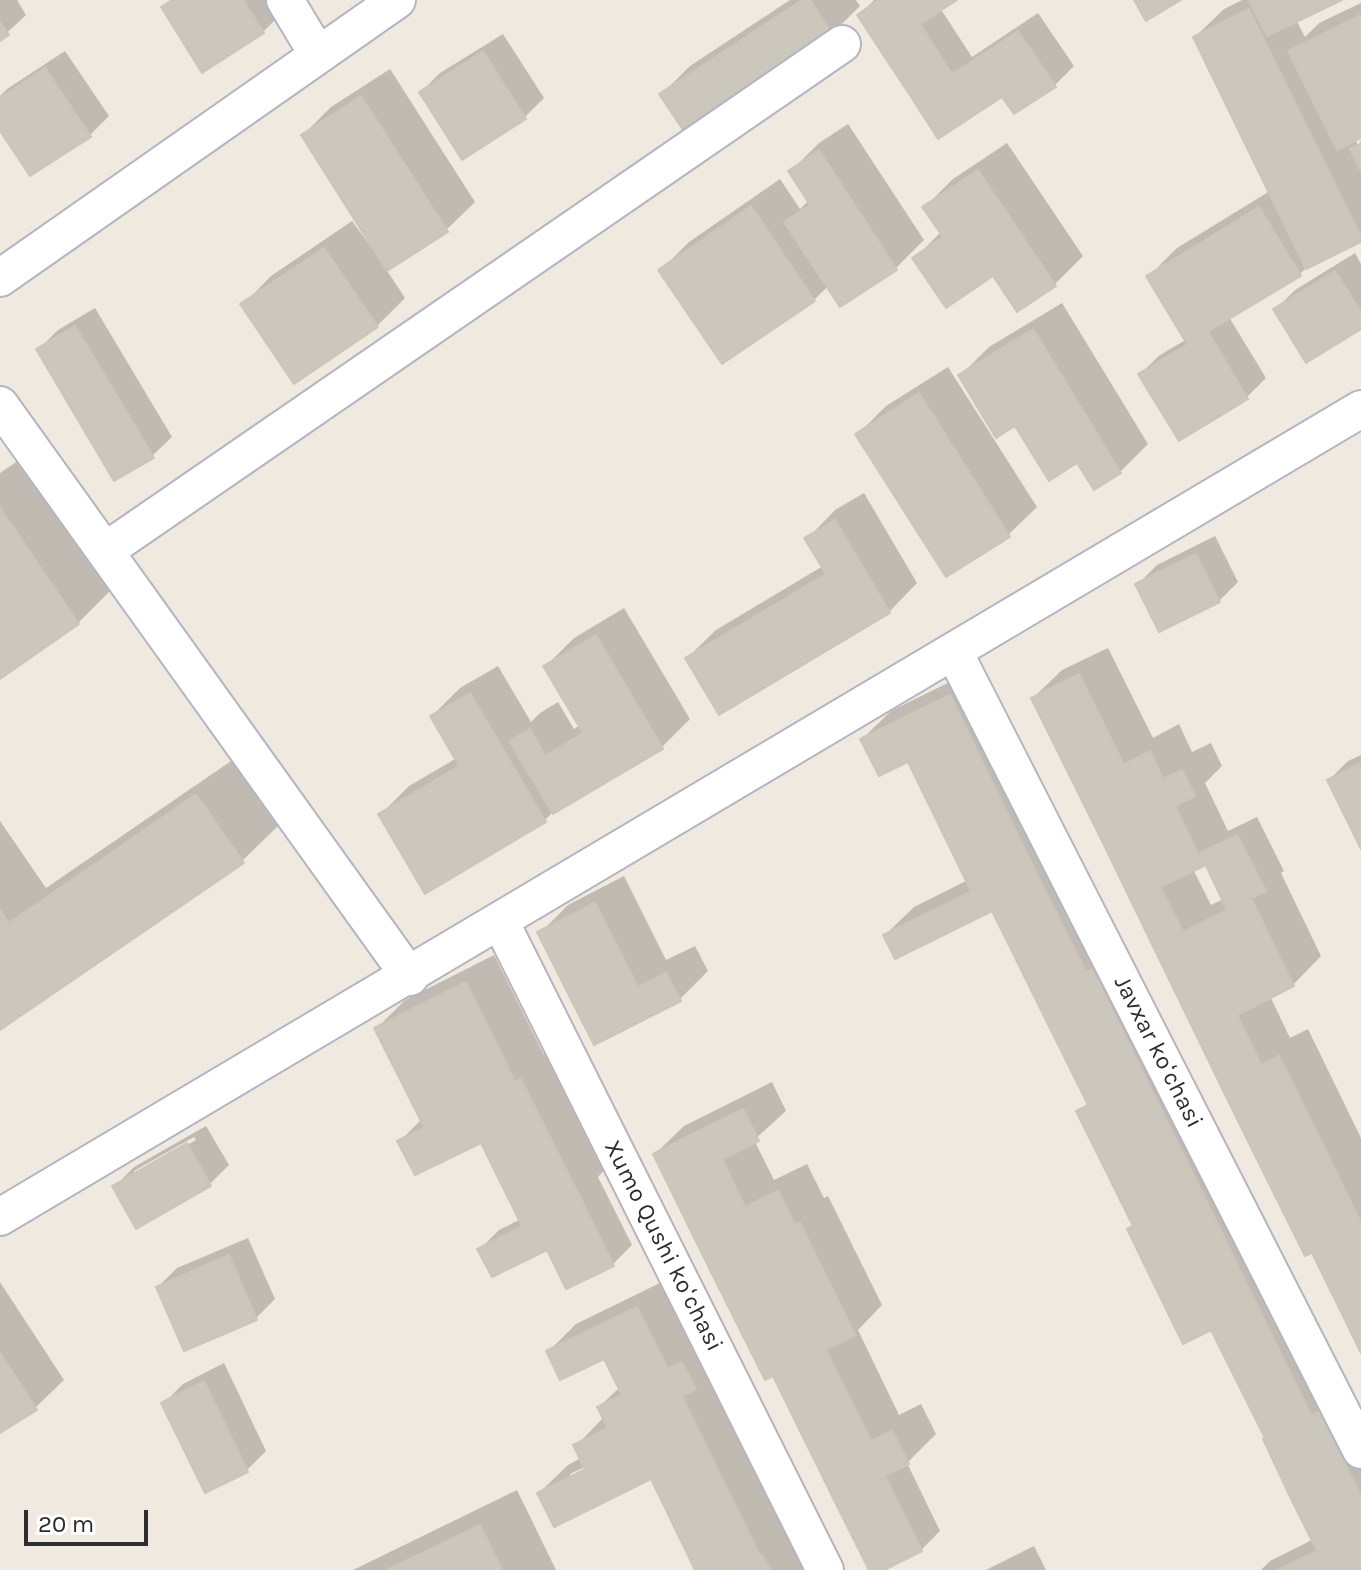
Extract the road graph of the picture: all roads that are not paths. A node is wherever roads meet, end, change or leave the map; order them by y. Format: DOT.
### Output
graph roads {
  1 [pos="285,0"];
  2 [pos="397,0"];
  3 [pos="842,44"];
  4 [pos="318,55"];
  5 [pos="0,278"];
  6 [pos="0,405"];
  7 [pos="1361,409"];
  8 [pos="105,551"];
  9 [pos="955,654"];
  10 [pos="501,923"];
  11 [pos="410,977"];
  12 [pos="0,1217"];
  13 [pos="1361,1450"];
  14 [pos="825,1570"];
  1 -- 4 [label="street"];
  2 -- 4 [label="street"];
  3 -- 8 [label="street"];
  4 -- 5 [label="street"];
  6 -- 8 [label="street"];
  7 -- 9 [label="street"];
  8 -- 11 [label="street"];
  9 -- 10 [label="street"];
  9 -- 13 [label="street, Javxar koʻchasi"];
  10 -- 11 [label="street"];
  10 -- 14 [label="street, Xumo Qushi koʻchasi"];
  11 -- 12 [label="street"];
}
